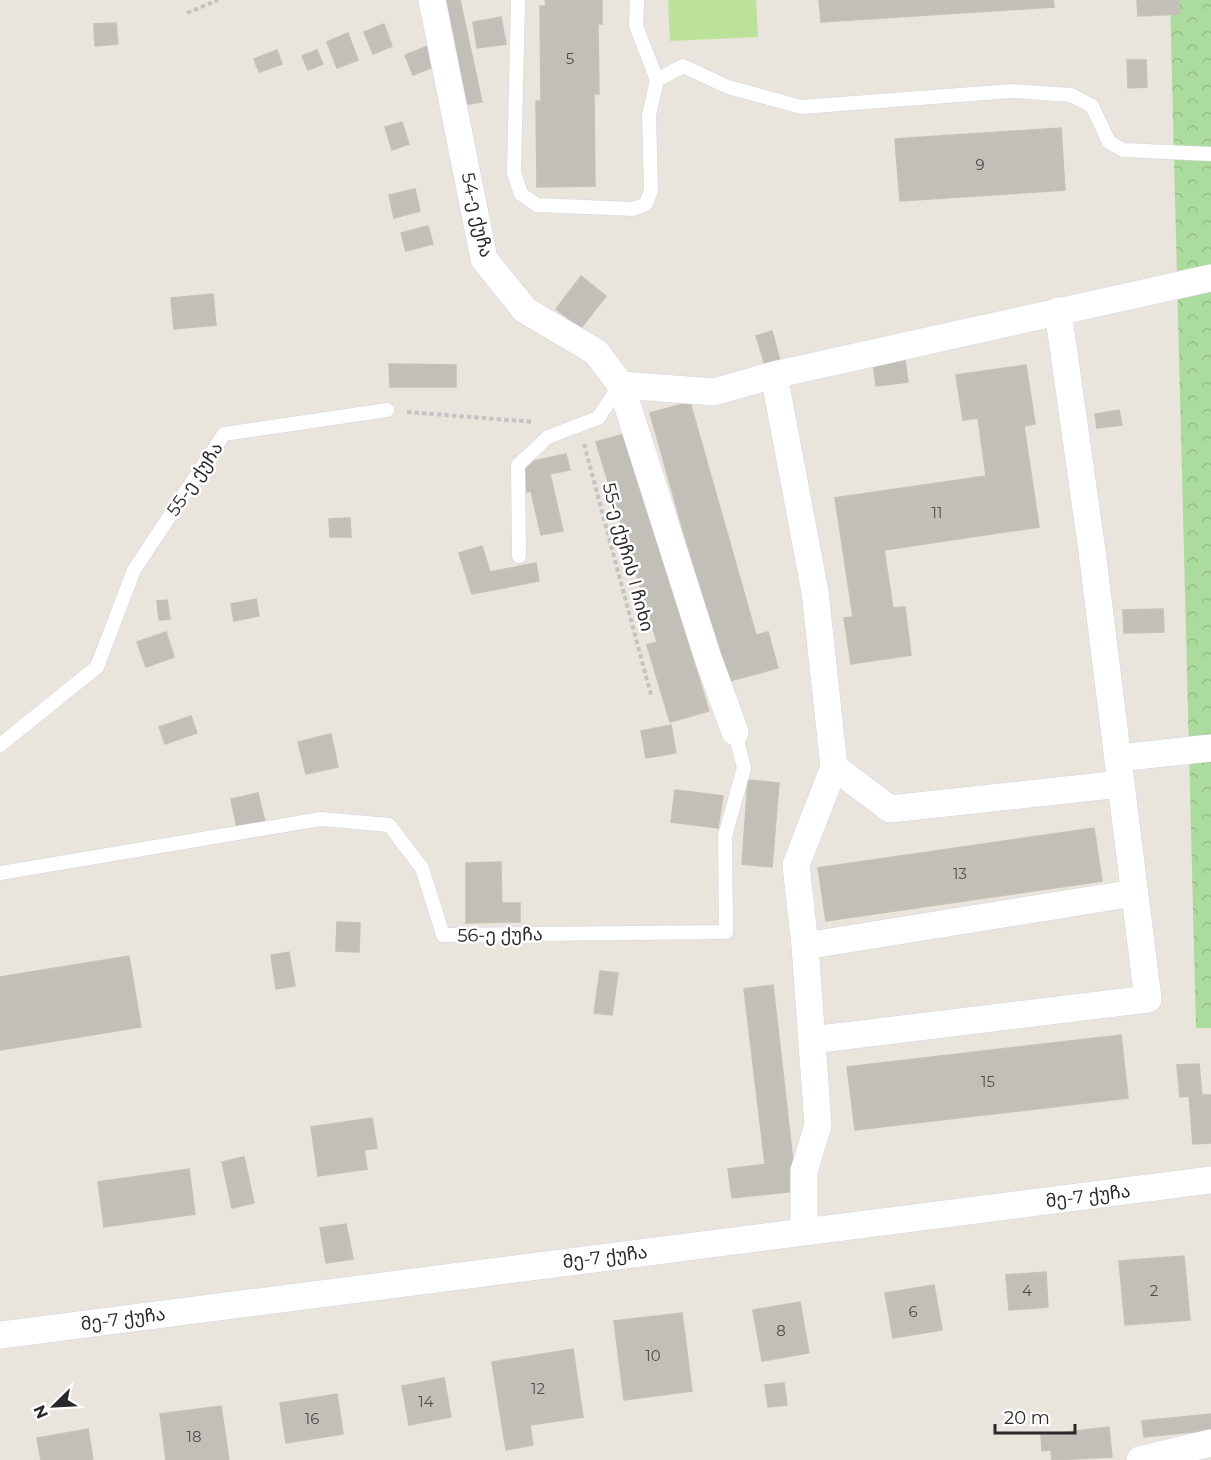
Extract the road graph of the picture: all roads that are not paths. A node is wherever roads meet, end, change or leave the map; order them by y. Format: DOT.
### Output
graph roads {
  1 [pos="432,0"];
  2 [pos="518,0"];
  3 [pos="637,0"];
  4 [pos="657,80"];
  5 [pos="1211,154"];
  6 [pos="1211,278"];
  7 [pos="1058,311"];
  8 [pos="774,375"];
  9 [pos="621,385"];
  10 [pos="387,410"];
  11 [pos="519,556"];
  12 [pos="735,732"];
  13 [pos="0,745"];
  14 [pos="1211,748"];
  15 [pos="834,767"];
  16 [pos="1119,771"];
  17 [pos="0,873"];
  18 [pos="1134,893"];
  19 [pos="805,946"];
  20 [pos="812,1040"];
  21 [pos="1211,1180"];
  22 [pos="804,1232"];
  23 [pos="0,1335"];
  24 [pos="1211,1443"];
  25 [pos="1140,1460"];
  1 -- 9 [label="street, 54-ე ქუჩა"];
  2 -- 4 [label="lane"];
  3 -- 4 [label="lane"];
  4 -- 5 [label="lane"];
  6 -- 7 [label="street"];
  7 -- 8 [label="street"];
  7 -- 16 [label="street"];
  8 -- 9 [label="street"];
  8 -- 15 [label="street"];
  9 -- 11 [label="lane"];
  9 -- 12 [label="street, 54-ე ქუჩა"];
  10 -- 13 [label="lane, 55-ე ქუჩა"];
  12 -- 17 [label="lane, 56-ე ქუჩა"];
  14 -- 16 [label="street"];
  15 -- 16 [label="street"];
  15 -- 19 [label="street"];
  16 -- 18 [label="street"];
  18 -- 19 [label="street"];
  18 -- 20 [label="street"];
  19 -- 20 [label="street"];
  20 -- 22 [label="street"];
  21 -- 22 [label="street, მე-7 ქუჩა"];
  22 -- 23 [label="street, მე-7 ქუჩა"];
  24 -- 25 [label="street"];
}
